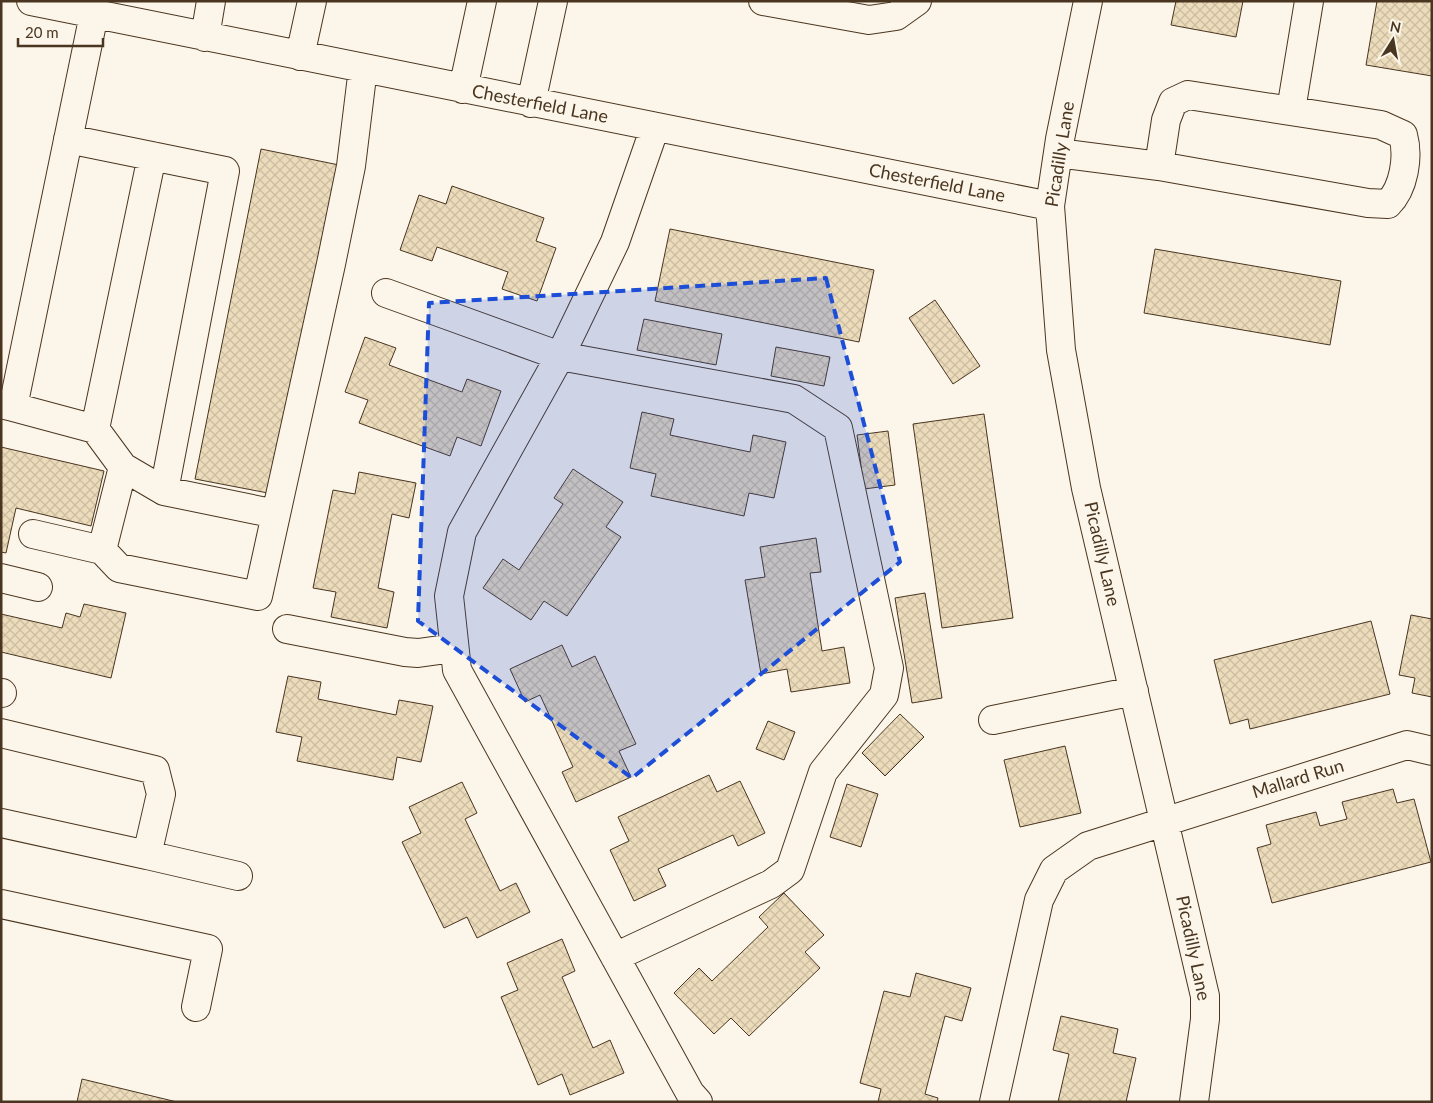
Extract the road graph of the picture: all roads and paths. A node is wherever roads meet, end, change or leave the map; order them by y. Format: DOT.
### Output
graph roads {
  1 [pos="30,1"];
  2 [pos="211,1"];
  3 [pos="312,1"];
  4 [pos="482,1"];
  5 [pos="552,1"];
  6 [pos="762,1"];
  7 [pos="916,1"];
  8 [pos="1088,1"];
  9 [pos="1309,1"];
  10 [pos="849,9"];
  11 [pos="94,14"];
  12 [pos="205,37"];
  13 [pos="300,56"];
  14 [pos="363,68"];
  15 [pos="463,89"];
  16 [pos="531,102"];
  17 [pos="1291,110"];
  18 [pos="655,127"];
  19 [pos="68,139"];
  20 [pos="1058,153"];
  21 [pos="152,156"];
  22 [pos="1159,166"];
  23 [pos="1050,206"];
  24 [pos="386,294"];
  25 [pos="560,356"];
  26 [pos="7,405"];
  27 [pos="95,429"];
  28 [pos="123,467"];
  29 [pos="164,491"];
  30 [pos="276,514"];
  31 [pos="33,534"];
  32 [pos="102,550"];
  33 [pos="1,578"];
  34 [pos="38,587"];
  35 [pos="288,629"];
  36 [pos="454,648"];
  37 [pos="1134,691"];
  38 [pos="992,720"];
  39 [pos="1,733"];
  40 [pos="1,744"];
  41 [pos="1432,750"];
  42 [pos="132,764"];
  43 [pos="1165,821"];
  44 [pos="1,823"];
  45 [pos="148,854"];
  46 [pos="238,876"];
  47 [pos="1,904"];
  48 [pos="616,957"];
  49 [pos="196,1007"];
  50 [pos="698,1102"];
  51 [pos="994,1102"];
  52 [pos="1194,1102"];
  1 -- 11 [label="street, Chesterfield Lane"];
  2 -- 12 [label="street"];
  3 -- 13 [label="street"];
  4 -- 15 [label="street"];
  5 -- 16 [label="street"];
  6 -- 10 [label="street"];
  7 -- 10 [label="street"];
  8 -- 20 [label="street, Picadilly Lane"];
  9 -- 17 [label="street"];
  11 -- 12 [label="street, Chesterfield Lane"];
  11 -- 19 [label="street"];
  12 -- 13 [label="street, Chesterfield Lane"];
  13 -- 14 [label="street, Chesterfield Lane"];
  14 -- 15 [label="street, Chesterfield Lane"];
  14 -- 30 [label="street"];
  15 -- 16 [label="street, Chesterfield Lane"];
  16 -- 18 [label="street, Chesterfield Lane"];
  17 -- 22 [label="street"];
  17 -- 22 [label="street"];
  18 -- 23 [label="street, Chesterfield Lane"];
  18 -- 25 [label="street"];
  19 -- 21 [label="street"];
  19 -- 26 [label="street"];
  20 -- 22 [label="street"];
  20 -- 23 [label="street, Picadilly Lane"];
  21 -- 27 [label="street"];
  21 -- 29 [label="street"];
  23 -- 37 [label="street, Picadilly Lane"];
  24 -- 25 [label="street"];
  25 -- 36 [label="street"];
  25 -- 48 [label="street"];
  26 -- 27 [label="street"];
  27 -- 28 [label="street"];
  28 -- 29 [label="street"];
  28 -- 32 [label="street"];
  29 -- 30 [label="street"];
  30 -- 32 [label="street"];
  31 -- 32 [label="street"];
  33 -- 34 [label="street"];
  35 -- 36 [label="street"];
  36 -- 48 [label="street"];
  37 -- 38 [label="street"];
  37 -- 43 [label="street, Picadilly Lane"];
  39 -- 42 [label="street"];
  40 -- 42 [label="street"];
  41 -- 43 [label="street, Mallard Run"];
  42 -- 45 [label="street"];
  43 -- 51 [label="street, Mallard Run"];
  43 -- 52 [label="street, Picadilly Lane"];
  44 -- 45 [label="street"];
  45 -- 46 [label="street"];
  47 -- 49 [label="street"];
  48 -- 50 [label="street"];
}
